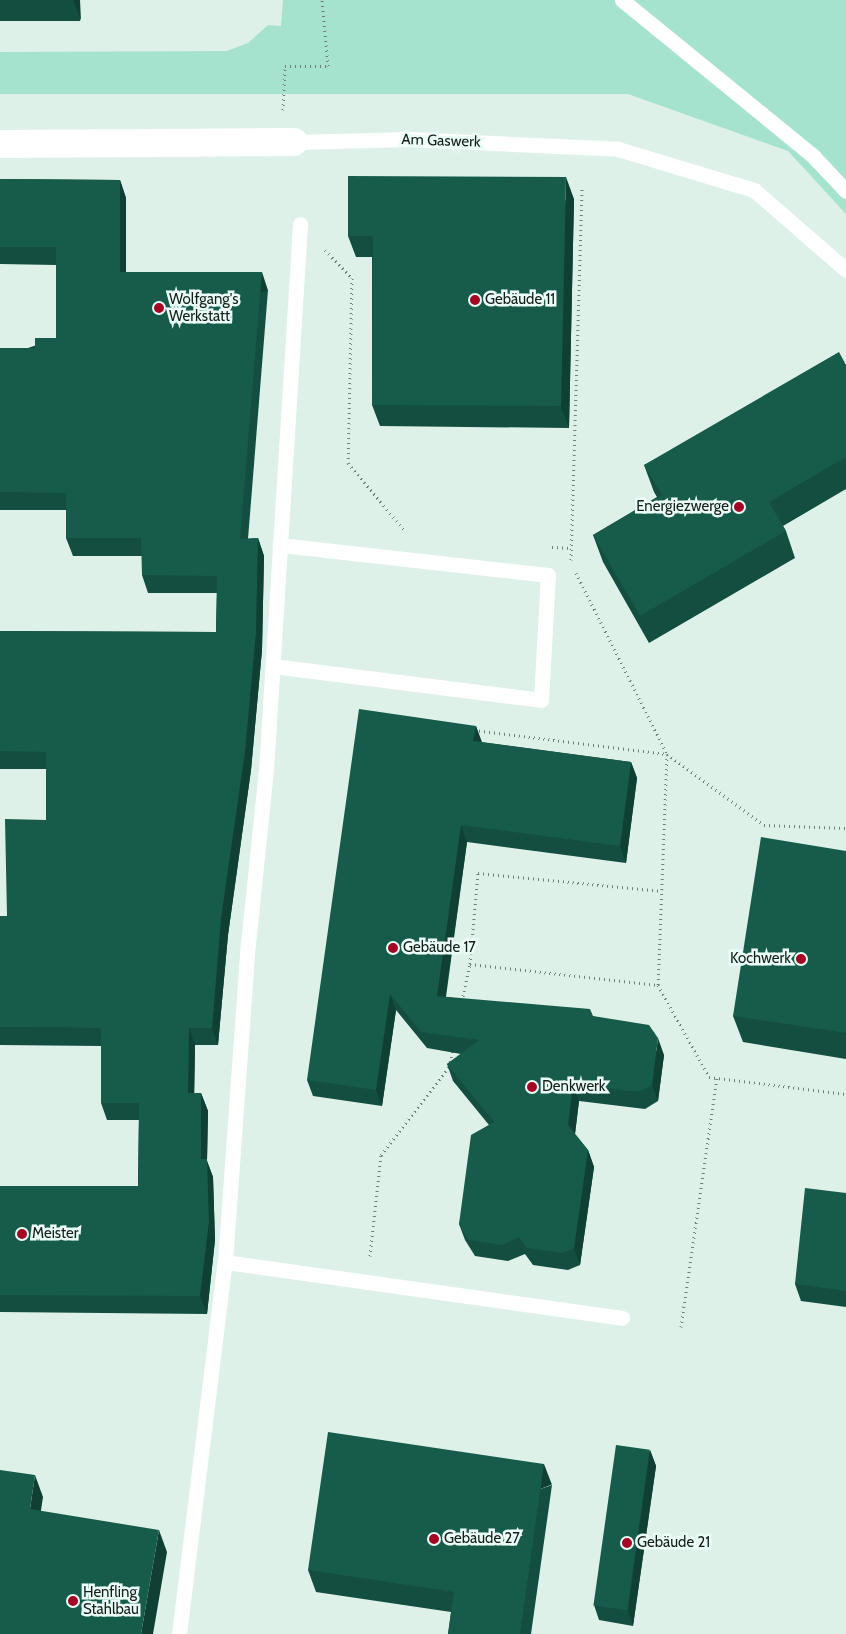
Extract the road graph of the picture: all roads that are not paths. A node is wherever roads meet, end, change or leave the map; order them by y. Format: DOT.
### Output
graph roads {
  1 [pos="622,0"];
  2 [pos="288,142"];
  3 [pos="0,144"];
  4 [pos="846,191"];
  5 [pos="300,224"];
  6 [pos="846,270"];
  7 [pos="280,544"];
  8 [pos="273,666"];
  9 [pos="225,1262"];
  10 [pos="622,1318"];
  11 [pos="179,1634"];
  1 -- 4 [label="lane"];
  2 -- 3 [label="street, Am Gaswerk"];
  2 -- 6 [label="lane, Am Gaswerk"];
  5 -- 7 [label="lane"];
  7 -- 8 [label="lane"];
  7 -- 8 [label="lane"];
  8 -- 9 [label="lane"];
  9 -- 10 [label="lane"];
  9 -- 11 [label="lane"];
}
